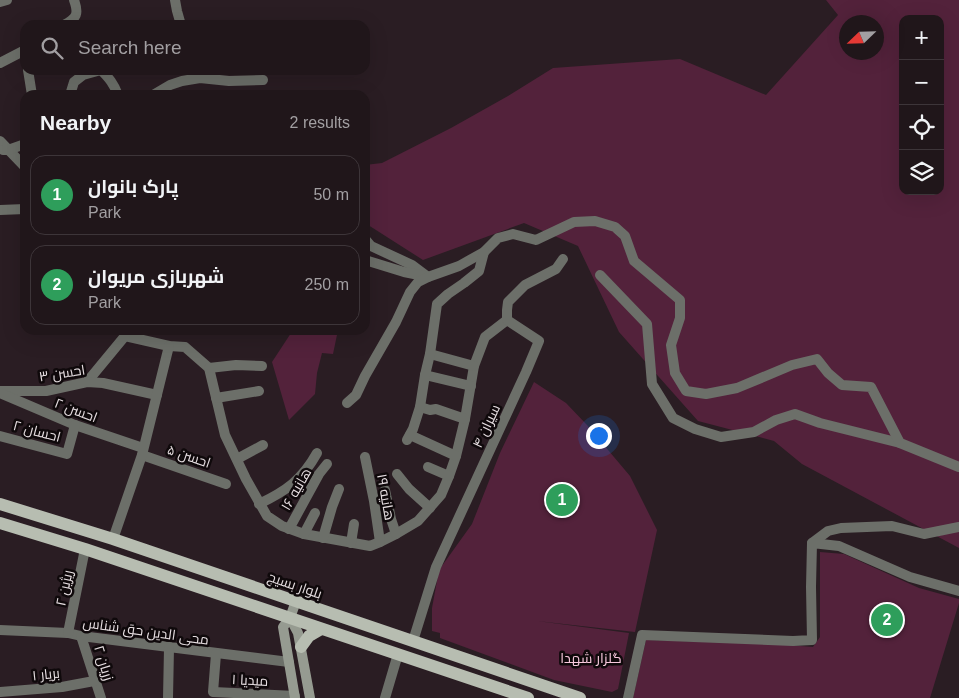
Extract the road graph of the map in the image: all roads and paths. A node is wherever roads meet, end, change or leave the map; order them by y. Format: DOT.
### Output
graph roads {
  1 [pos="7,0"];
  2 [pos="74,0"];
  3 [pos="175,0"];
  4 [pos="0,2"];
  5 [pos="71,20"];
  6 [pos="180,20"];
  7 [pos="20,53"];
  8 [pos="0,63"];
  9 [pos="29,75"];
  10 [pos="83,75"];
  11 [pos="107,75"];
  12 [pos="263,80"];
  13 [pos="31,90"];
  14 [pos="72,90"];
  15 [pos="116,90"];
  16 [pos="163,90"];
  17 [pos="0,141"];
  18 [pos="20,145"];
  19 [pos="4,150"];
  20 [pos="20,163"];
  21 [pos="20,209"];
  22 [pos="0,210"];
  23 [pos="370,245"];
  24 [pos="484,252"];
  25 [pos="563,260"];
  26 [pos="370,262"];
  27 [pos="600,275"];
  28 [pos="428,277"];
  29 [pos="507,320"];
  30 [pos="123,335"];
  31 [pos="132,335"];
  32 [pos="169,346"];
  33 [pos="430,354"];
  34 [pos="262,366"];
  35 [pos="474,366"];
  36 [pos="209,368"];
  37 [pos="424,375"];
  38 [pos="87,382"];
  39 [pos="471,386"];
  40 [pos="259,391"];
  41 [pos="0,392"];
  42 [pos="157,395"];
  43 [pos="216,398"];
  44 [pos="347,404"];
  45 [pos="420,407"];
  46 [pos="465,419"];
  47 [pos="75,425"];
  48 [pos="0,436"];
  49 [pos="900,443"];
  50 [pos="264,445"];
  51 [pos="143,451"];
  52 [pos="317,453"];
  53 [pos="456,456"];
  54 [pos="365,457"];
  55 [pos="236,459"];
  56 [pos="327,464"];
  57 [pos="428,467"];
  58 [pos="959,468"];
  59 [pos="397,474"];
  60 [pos="449,476"];
  61 [pos="226,484"];
  62 [pos="339,489"];
  63 [pos="385,490"];
  64 [pos="0,504"];
  65 [pos="259,504"];
  66 [pos="430,508"];
  67 [pos="315,513"];
  68 [pos="0,523"];
  69 [pos="354,524"];
  70 [pos="959,527"];
  71 [pos="289,529"];
  72 [pos="304,534"];
  73 [pos="396,534"];
  74 [pos="323,538"];
  75 [pos="113,539"];
  76 [pos="380,542"];
  77 [pos="351,543"];
  78 [pos="812,543"];
  79 [pos="86,548"];
  80 [pos="959,591"];
  81 [pos="296,601"];
  82 [pos="290,618"];
  83 [pos="321,629"];
  84 [pos="0,630"];
  85 [pos="68,633"];
  86 [pos="81,636"];
  87 [pos="413,641"];
  88 [pos="300,647"];
  89 [pos="169,648"];
  90 [pos="216,654"];
  91 [pos="398,654"];
  92 [pos="289,662"];
  93 [pos="94,680"];
  94 [pos="0,692"];
  95 [pos="295,697"];
  96 [pos="101,698"];
  97 [pos="168,698"];
  98 [pos="310,698"];
  99 [pos="385,698"];
  100 [pos="528,698"];
  101 [pos="580,698"];
  102 [pos="628,698"];
  1 -- 4 [label="street"];
  2 -- 5 [label="street"];
  3 -- 6 [label="street"];
  7 -- 8 [label="street"];
  9 -- 13 [label="street"];
  10 -- 14 [label="street"];
  11 -- 15 [label="street"];
  12 -- 16 [label="street"];
  17 -- 19 [label="street"];
  18 -- 19 [label="street"];
  19 -- 20 [label="street"];
  21 -- 22 [label="street"];
  23 -- 28 [label="street"];
  24 -- 28 [label="street"];
  24 -- 33 [label="street"];
  24 -- 49 [label="street"];
  25 -- 29 [label="street"];
  26 -- 28 [label="street"];
  27 -- 49 [label="street"];
  28 -- 44 [label="street"];
  29 -- 35 [label="street"];
  29 -- 87 [label="street, سیران ۴"];
  30 -- 38 [label="street"];
  31 -- 32 [label="street"];
  32 -- 36 [label="street"];
  32 -- 42 [label="street"];
  33 -- 35 [label="street"];
  33 -- 37 [label="street"];
  34 -- 36 [label="street"];
  35 -- 39 [label="street"];
  36 -- 43 [label="street"];
  37 -- 39 [label="street"];
  37 -- 45 [label="street"];
  38 -- 41 [label="street, احسن ۳"];
  38 -- 42 [label="street, احسن ۳"];
  39 -- 46 [label="street"];
  40 -- 43 [label="street"];
  41 -- 47 [label="street, احسن ۲"];
  42 -- 51 [label="street"];
  43 -- 55 [label="street"];
  45 -- 46 [label="street"];
  45 -- 53 [label="street"];
  46 -- 53 [label="street"];
  47 -- 48 [label="street, احسان ۲"];
  47 -- 51 [label="street, احسن ۲"];
  49 -- 58 [label="street"];
  50 -- 55 [label="street"];
  51 -- 61 [label="street, احسن ۵"];
  51 -- 75 [label="street"];
  52 -- 65 [label="street"];
  53 -- 60 [label="street"];
  54 -- 76 [label="street, هانیه ۱۹"];
  55 -- 65 [label="street"];
  56 -- 71 [label="street, هانیه ۱۶"];
  57 -- 60 [label="street"];
  59 -- 66 [label="street"];
  60 -- 66 [label="street"];
  62 -- 74 [label="street"];
  63 -- 73 [label="street"];
  64 -- 75 [label="main road, بلوار بسیج"];
  65 -- 71 [label="street"];
  66 -- 73 [label="street"];
  67 -- 72 [label="street"];
  68 -- 79 [label="main road"];
  69 -- 77 [label="street"];
  70 -- 78 [label="street"];
  71 -- 72 [label="street"];
  72 -- 74 [label="street"];
  73 -- 76 [label="street"];
  74 -- 77 [label="street"];
  75 -- 81 [label="main road, بلوار بسیج"];
  76 -- 77 [label="street"];
  78 -- 80 [label="street"];
  78 -- 102 [label="street"];
  79 -- 82 [label="main road"];
  79 -- 85 [label="street, ریژین ۲"];
  81 -- 82 [label="main road"];
  81 -- 87 [label="main road, بلوار بسیج"];
  82 -- 83 [label="main road"];
  82 -- 88 [label="main road"];
  82 -- 92 [label="main road"];
  83 -- 88 [label="main road"];
  83 -- 91 [label="main road"];
  84 -- 85 [label="street, محی الدین حق شناس"];
  85 -- 86 [label="street, محی الدین حق شناس"];
  86 -- 89 [label="street, محی الدین حق شناس"];
  86 -- 93 [label="street, زریان ۲"];
  87 -- 101 [label="main road, بلوار بسیج"];
  88 -- 98 [label="main road"];
  89 -- 90 [label="street, محی الدین حق شناس"];
  89 -- 97 [label="street"];
  90 -- 92 [label="street, محی الدین حق شناس"];
  90 -- 95 [label="street, میدیا ۱"];
  91 -- 99 [label="street"];
  91 -- 100 [label="main road"];
  92 -- 95 [label="main road"];
  93 -- 94 [label="street, بریار ۱"];
  93 -- 96 [label="street, زریان ۲"];
}
